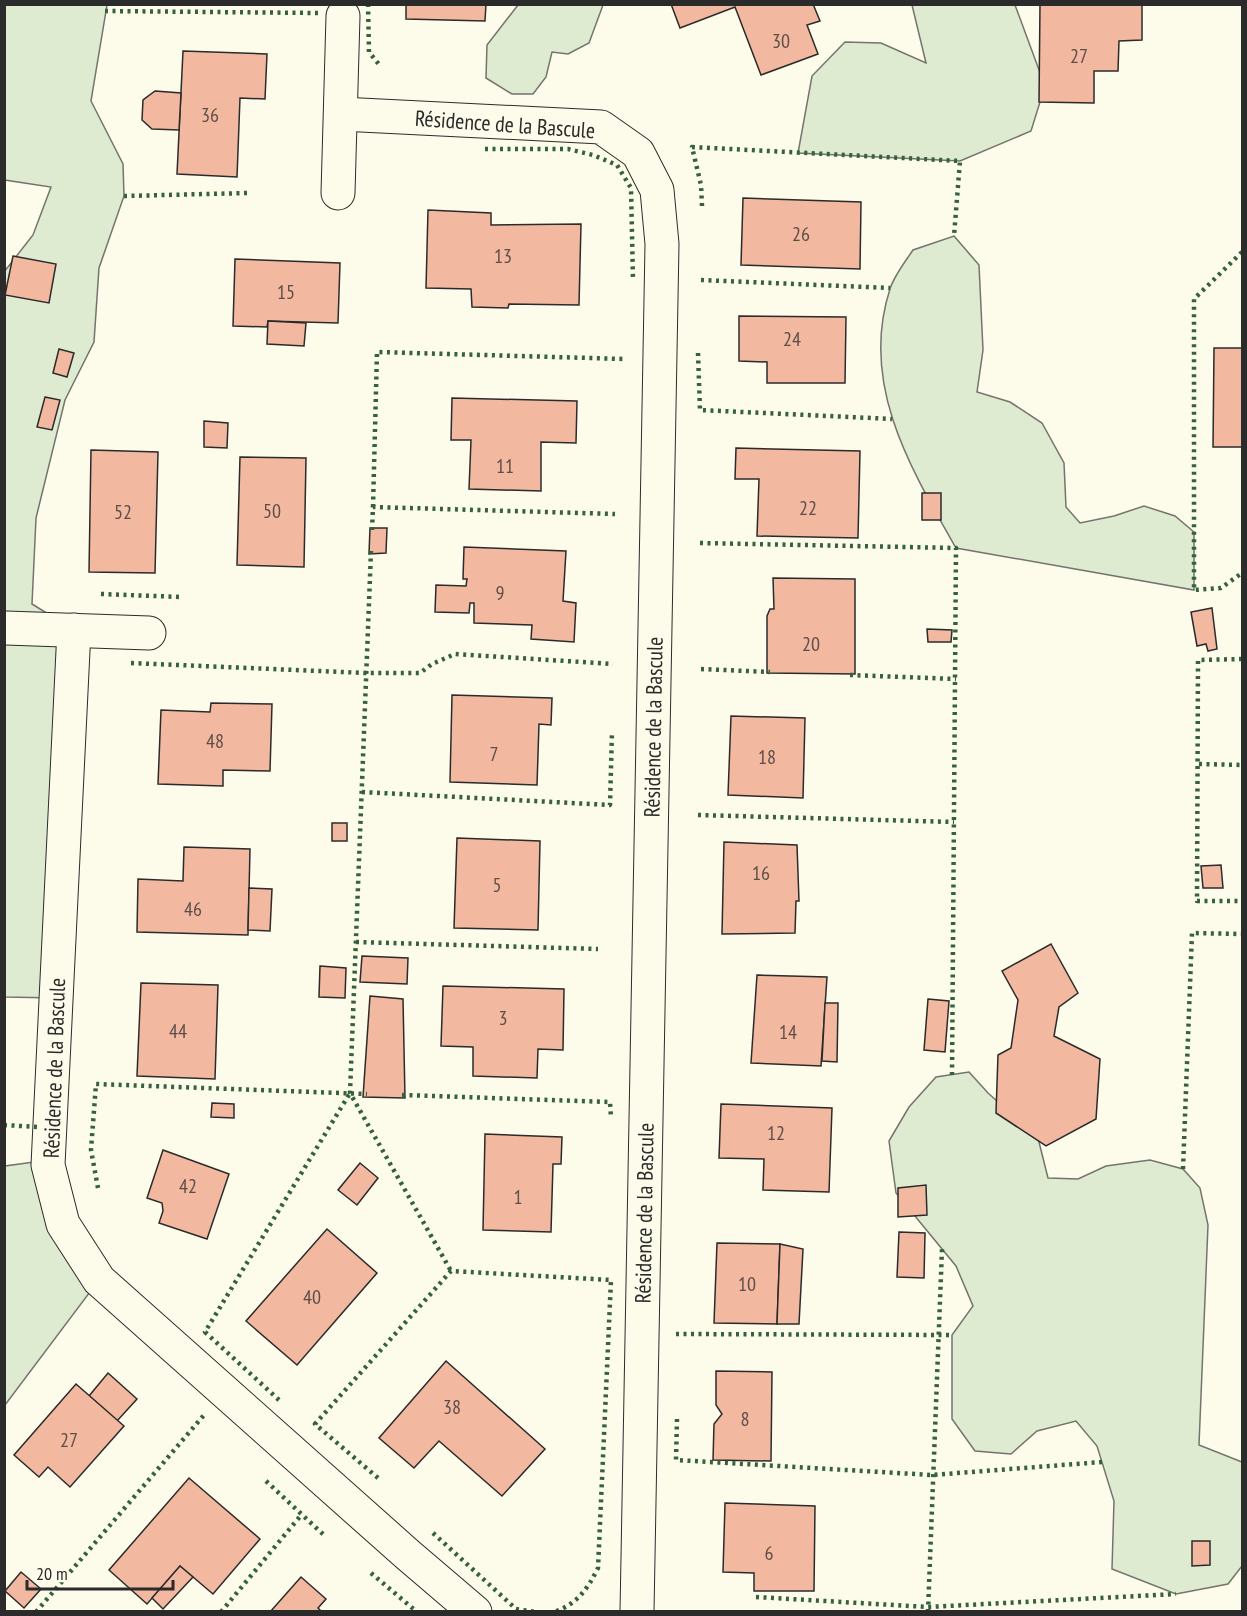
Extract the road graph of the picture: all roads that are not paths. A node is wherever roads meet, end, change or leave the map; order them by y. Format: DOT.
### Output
graph roads {
  1 [pos="343,16"];
  2 [pos="341,114"];
  3 [pos="338,193"];
  4 [pos="6,628"];
  5 [pos="74,630"];
  6 [pos="149,633"];
  7 [pos="475,1611"];
  8 [pos="637,1611"];
  1 -- 2 [label="street"];
  2 -- 3 [label="street"];
  2 -- 8 [label="street, Résidence de la Bascule"];
  4 -- 5 [label="street"];
  5 -- 6 [label="street"];
  5 -- 7 [label="street, Résidence de la Bascule"];
}
